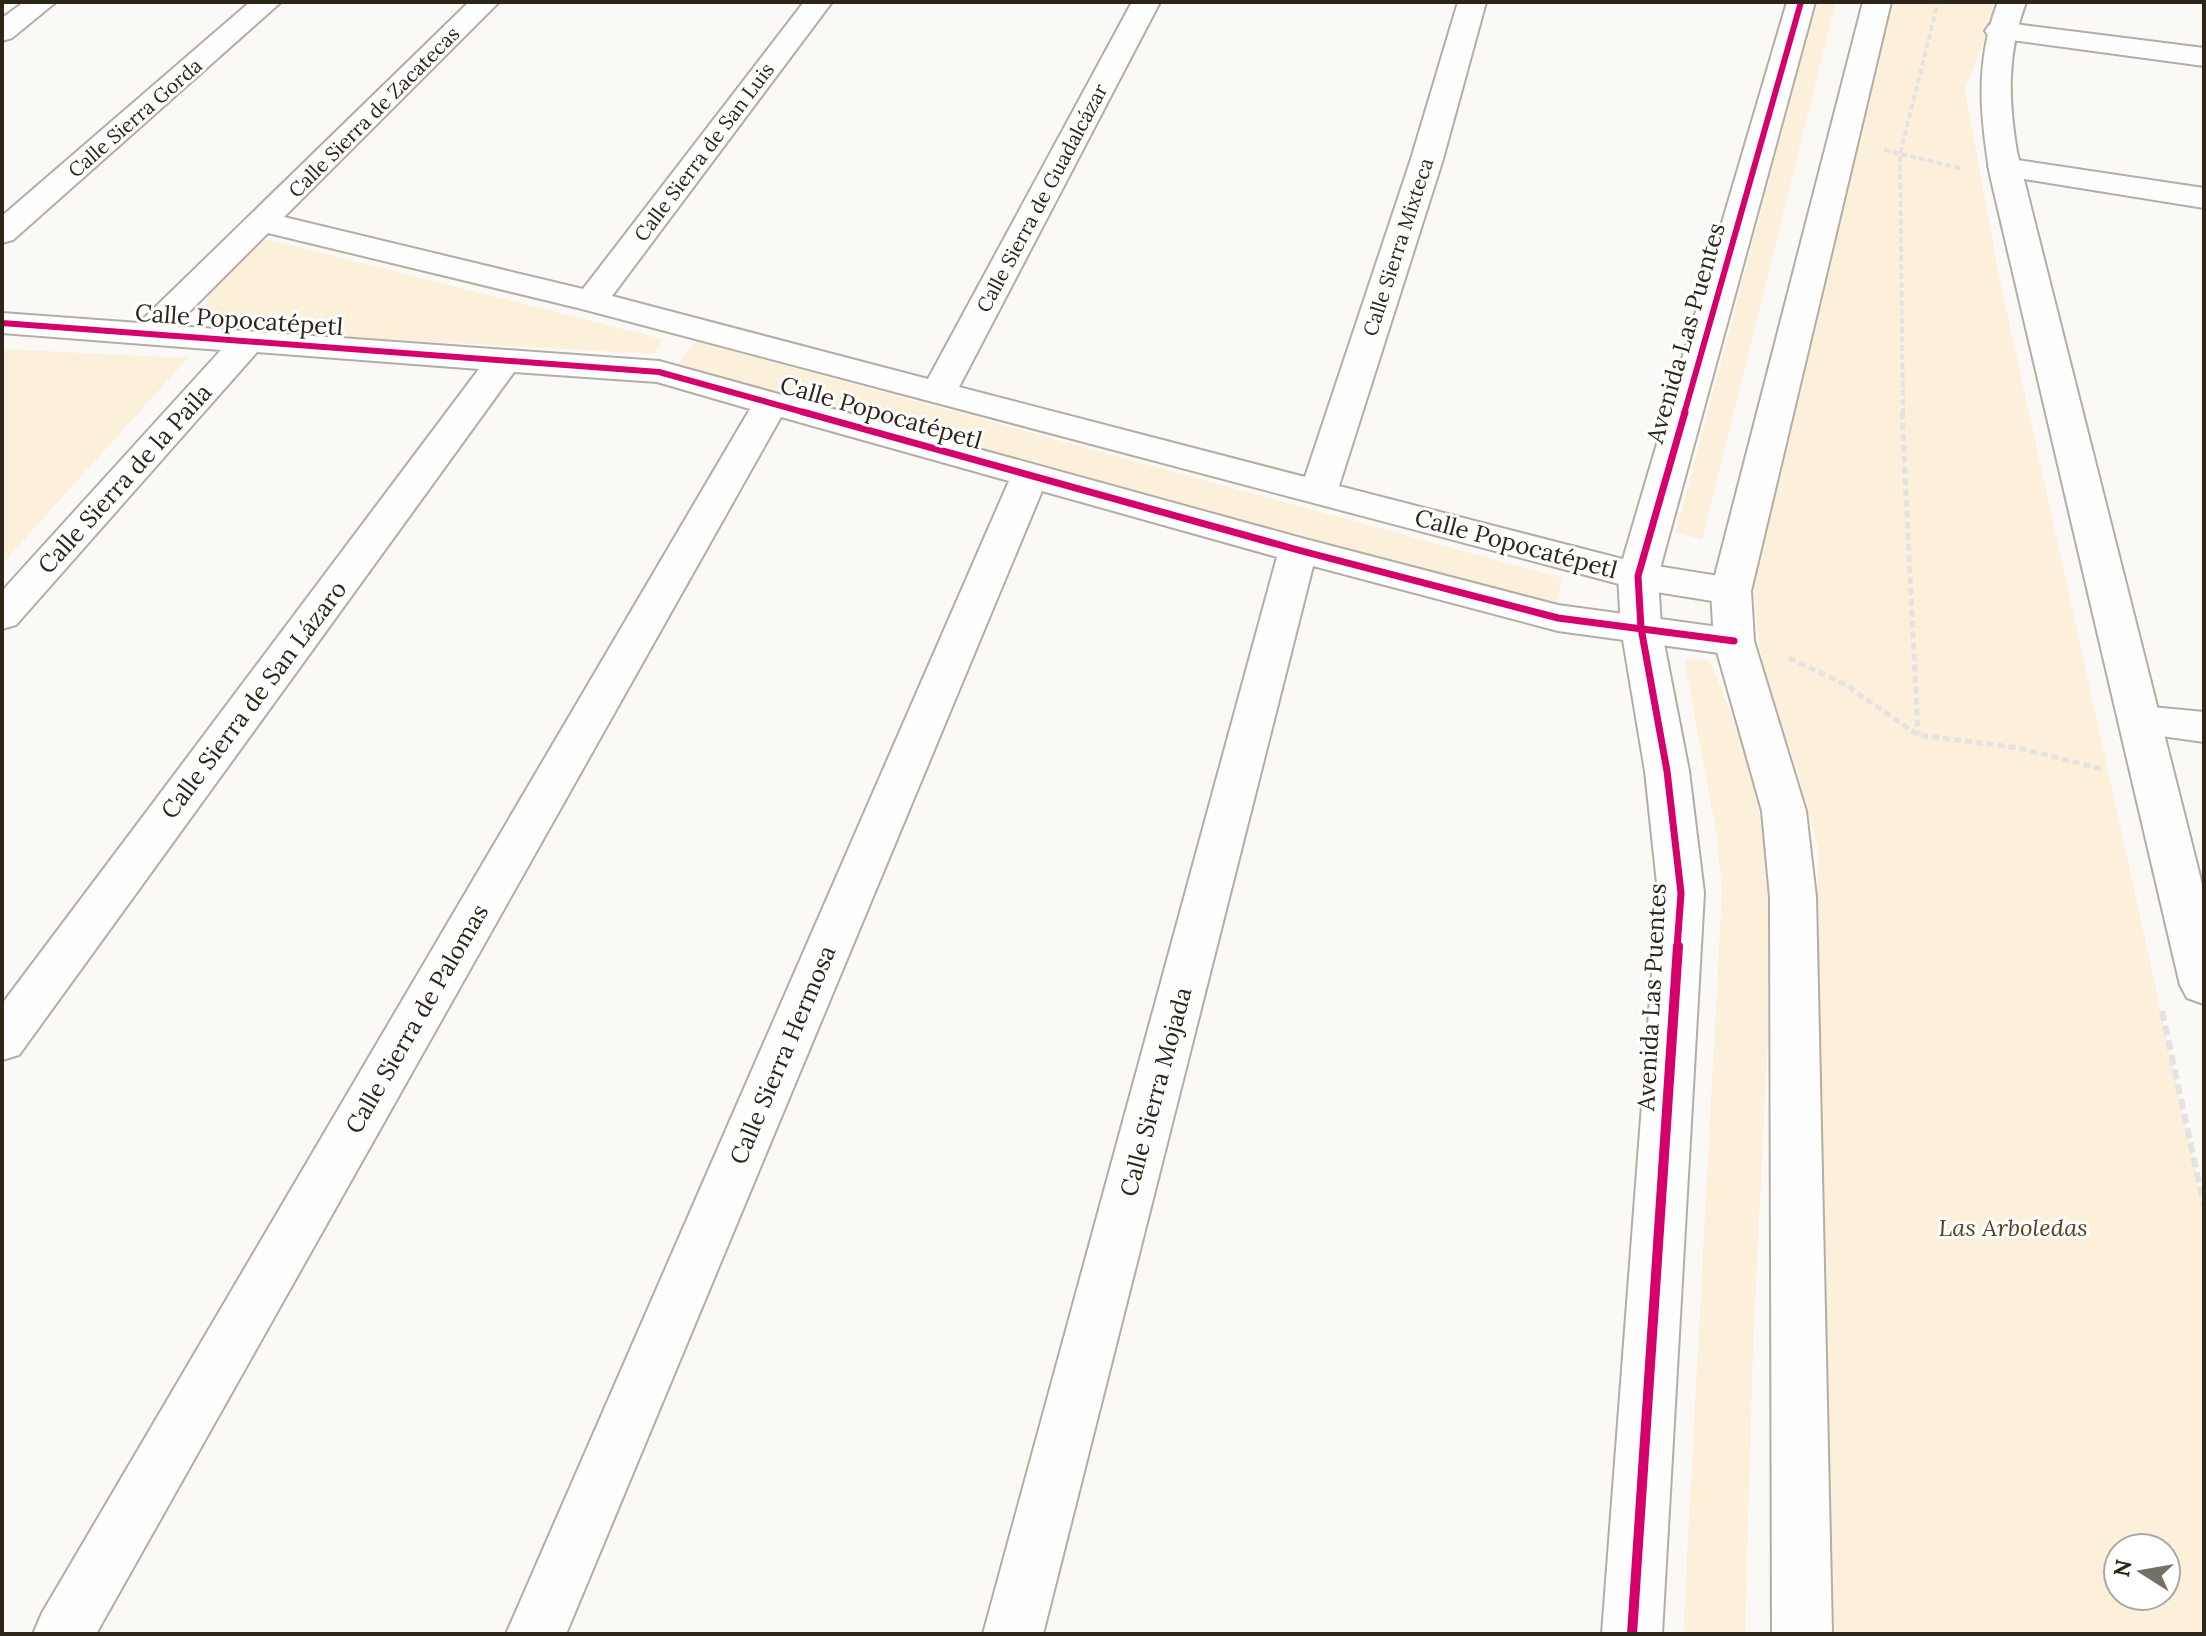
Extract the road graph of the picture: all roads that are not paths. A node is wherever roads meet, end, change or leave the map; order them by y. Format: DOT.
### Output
graph roads {
  1 [pos="42,2"];
  2 [pos="267,2"];
  3 [pos="485,2"];
  4 [pos="818,2"];
  5 [pos="1146,2"];
  6 [pos="1472,2"];
  7 [pos="1801,2"];
  8 [pos="1877,2"];
  9 [pos="2006,17"];
  10 [pos="2,32"];
  11 [pos="2204,57"];
  12 [pos="2005,171"];
  13 [pos="2204,198"];
  14 [pos="264,222"];
  15 [pos="2,233"];
  16 [pos="591,301"];
  17 [pos="2,323"];
  18 [pos="700,331"];
  19 [pos="148,333"];
  20 [pos="247,342"];
  21 [pos="505,359"];
  22 [pos="659,372"];
  23 [pos="938,394"];
  24 [pos="771,403"];
  25 [pos="1030,475"];
  26 [pos="1319,491"];
  27 [pos="1298,550"];
  28 [pos="1638,576"];
  29 [pos="1731,591"];
  30 [pos="2,616"];
  31 [pos="1641,628"];
  32 [pos="1734,641"];
  33 [pos="2141,721"];
  34 [pos="2204,727"];
  35 [pos="2204,985"];
  36 [pos="2,1041"];
  37 [pos="63,1634"];
  38 [pos="536,1634"];
  39 [pos="1013,1634"];
  40 [pos="1632,1634"];
  41 [pos="1802,1634"];
  1 -- 10 [label="street"];
  2 -- 15 [label="street, Calle Sierra Gorda"];
  3 -- 14 [label="street, Calle Sierra de Zacatecas"];
  4 -- 16 [label="street, Calle Sierra de San Luis"];
  5 -- 23 [label="street, Calle Sierra de Guadalcázar"];
  6 -- 26 [label="street, Calle Sierra Mixteca"];
  7 -- 28 [label="street, Avenida Las Puentes"];
  8 -- 29 [label="street"];
  9 -- 11 [label="street"];
  9 -- 12 [label="street"];
  12 -- 13 [label="street"];
  12 -- 33 [label="street"];
  14 -- 16 [label="street, Calle Popocatépetl"];
  14 -- 19 [label="street, Calle Popocatépetl"];
  16 -- 18 [label="street, Calle Popocatépetl"];
  17 -- 19 [label="street, Calle Popocatépetl"];
  18 -- 22 [label="street"];
  18 -- 23 [label="street, Calle Popocatépetl"];
  19 -- 20 [label="street, Calle Popocatépetl"];
  20 -- 21 [label="street, Calle Popocatépetl"];
  20 -- 30 [label="street, Calle Sierra de la Paila"];
  21 -- 22 [label="street, Calle Popocatépetl"];
  21 -- 36 [label="street, Calle Sierra de San Lázaro"];
  22 -- 24 [label="street, Calle Popocatépetl"];
  23 -- 26 [label="street, Calle Popocatépetl"];
  24 -- 25 [label="street, Calle Popocatépetl"];
  24 -- 37 [label="street, Calle Sierra de Palomas"];
  25 -- 27 [label="street, Calle Popocatépetl"];
  25 -- 38 [label="street, Calle Sierra Hermosa"];
  26 -- 28 [label="street, Calle Popocatépetl"];
  27 -- 31 [label="street, Calle Popocatépetl"];
  27 -- 39 [label="street, Calle Sierra Mojada"];
  28 -- 29 [label="street, Calle Popocatépetl"];
  28 -- 31 [label="street, Avenida Las Puentes"];
  29 -- 32 [label="street"];
  31 -- 32 [label="street, Calle Popocatépetl"];
  31 -- 40 [label="street, Avenida Las Puentes"];
  32 -- 41 [label="street"];
  33 -- 34 [label="street"];
  33 -- 35 [label="street"];
}
